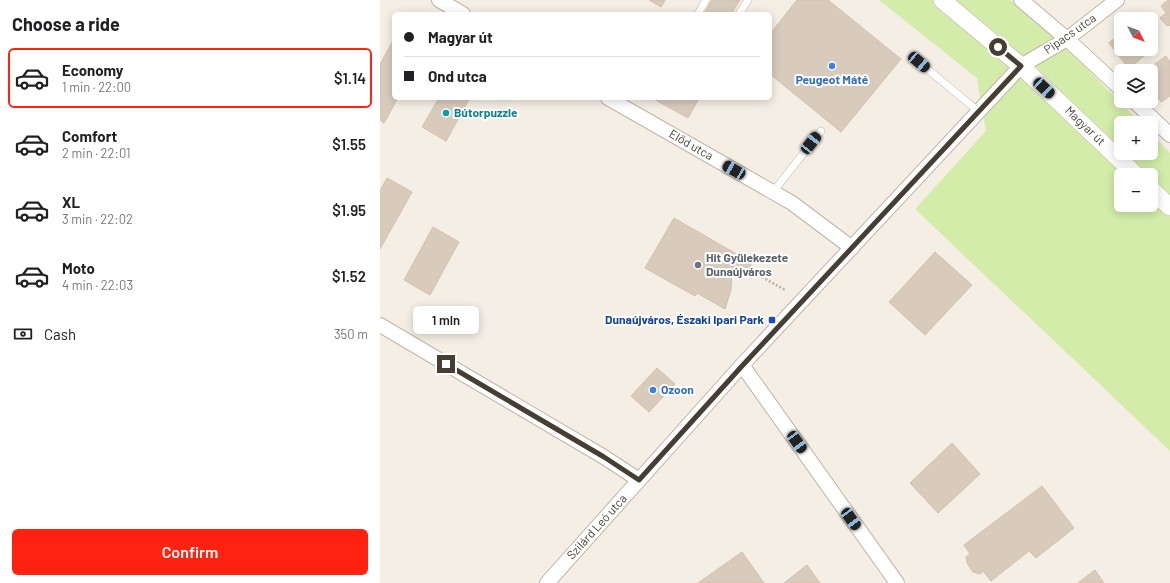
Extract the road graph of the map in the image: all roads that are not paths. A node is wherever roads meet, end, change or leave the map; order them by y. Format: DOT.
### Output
graph roads {
  1 [pos="438,0"];
  2 [pos="706,0"];
  3 [pos="748,0"];
  4 [pos="942,0"];
  5 [pos="1021,0"];
  6 [pos="1117,0"];
  7 [pos="459,12"];
  8 [pos="699,12"];
  9 [pos="740,12"];
  10 [pos="1067,39"];
  11 [pos="919,62"];
  12 [pos="1021,66"];
  13 [pos="1114,83"];
  14 [pos="612,100"];
  15 [pos="1141,108"];
  16 [pos="978,111"];
  17 [pos="821,131"];
  18 [pos="1170,135"];
  19 [pos="1129,168"];
  20 [pos="773,192"];
  21 [pos="1158,196"];
  22 [pos="1170,207"];
  23 [pos="852,248"];
  24 [pos="380,325"];
  25 [pos="742,366"];
  26 [pos="639,480"];
  27 [pos="547,583"];
  28 [pos="897,583"];
  1 -- 7 [label="street"];
  2 -- 8 [label="lane"];
  3 -- 9 [label="lane"];
  4 -- 12 [label="street, Magyar út"];
  5 -- 10 [label="street"];
  6 -- 10 [label="street, Pipacs utca"];
  10 -- 12 [label="street, Pipacs utca"];
  10 -- 13 [label="street"];
  11 -- 16 [label="lane"];
  12 -- 16 [label="street, Szilárd Leó utca"];
  12 -- 19 [label="street, Magyar út"];
  14 -- 20 [label="street, Előd utca"];
  15 -- 18 [label="street"];
  16 -- 23 [label="street, Szilárd Leó utca"];
  17 -- 20 [label="lane"];
  20 -- 23 [label="street, Előd utca"];
  21 -- 22 [label="street"];
  23 -- 25 [label="street, Szilárd Leó utca"];
  24 -- 26 [label="street"];
  25 -- 26 [label="street, Szilárd Leó utca"];
  25 -- 28 [label="street"];
  26 -- 27 [label="street, Szilárd Leó utca"];
}
